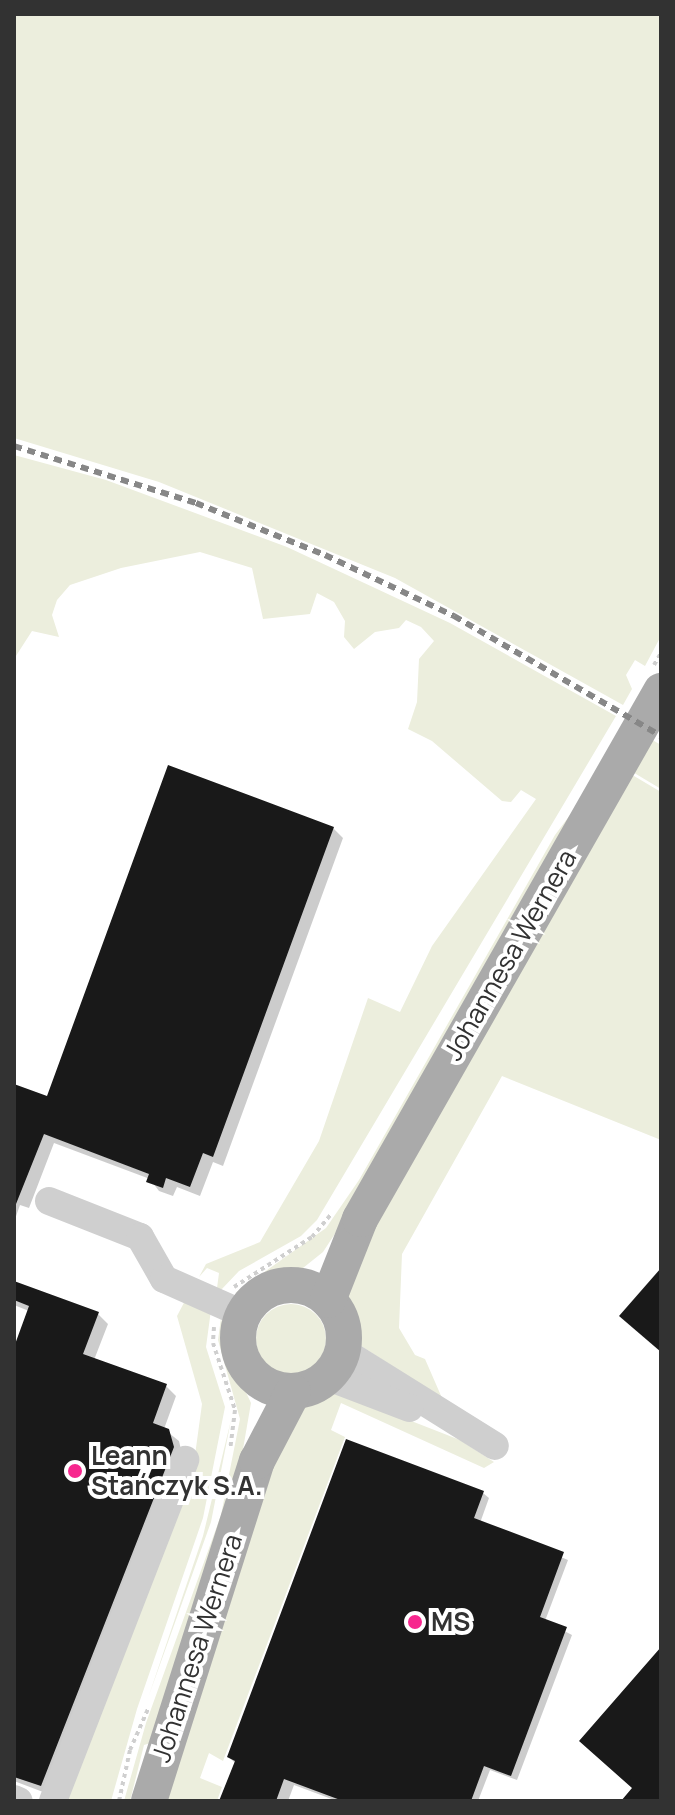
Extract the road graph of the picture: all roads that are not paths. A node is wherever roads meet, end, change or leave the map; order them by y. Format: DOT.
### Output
graph roads {
  1 [pos="656,680"];
  2 [pos="49,1201"];
  3 [pos="316,1293"];
  4 [pos="230,1316"];
  5 [pos="335,1364"];
  6 [pos="278,1388"];
  7 [pos="495,1446"];
  8 [pos="185,1460"];
  9 [pos="143,1798"];
  10 [pos="53,1801"];
  1 -- 3 [label="main road, Johannesa Wernera"];
  2 -- 4 [label="lane"];
  3 -- 4 [label="main road"];
  3 -- 5 [label="main road"];
  4 -- 6 [label="main road"];
  5 -- 6 [label="main road"];
  5 -- 7 [label="lane"];
  6 -- 9 [label="main road, Johannesa Wernera"];
  8 -- 10 [label="lane"];
}
